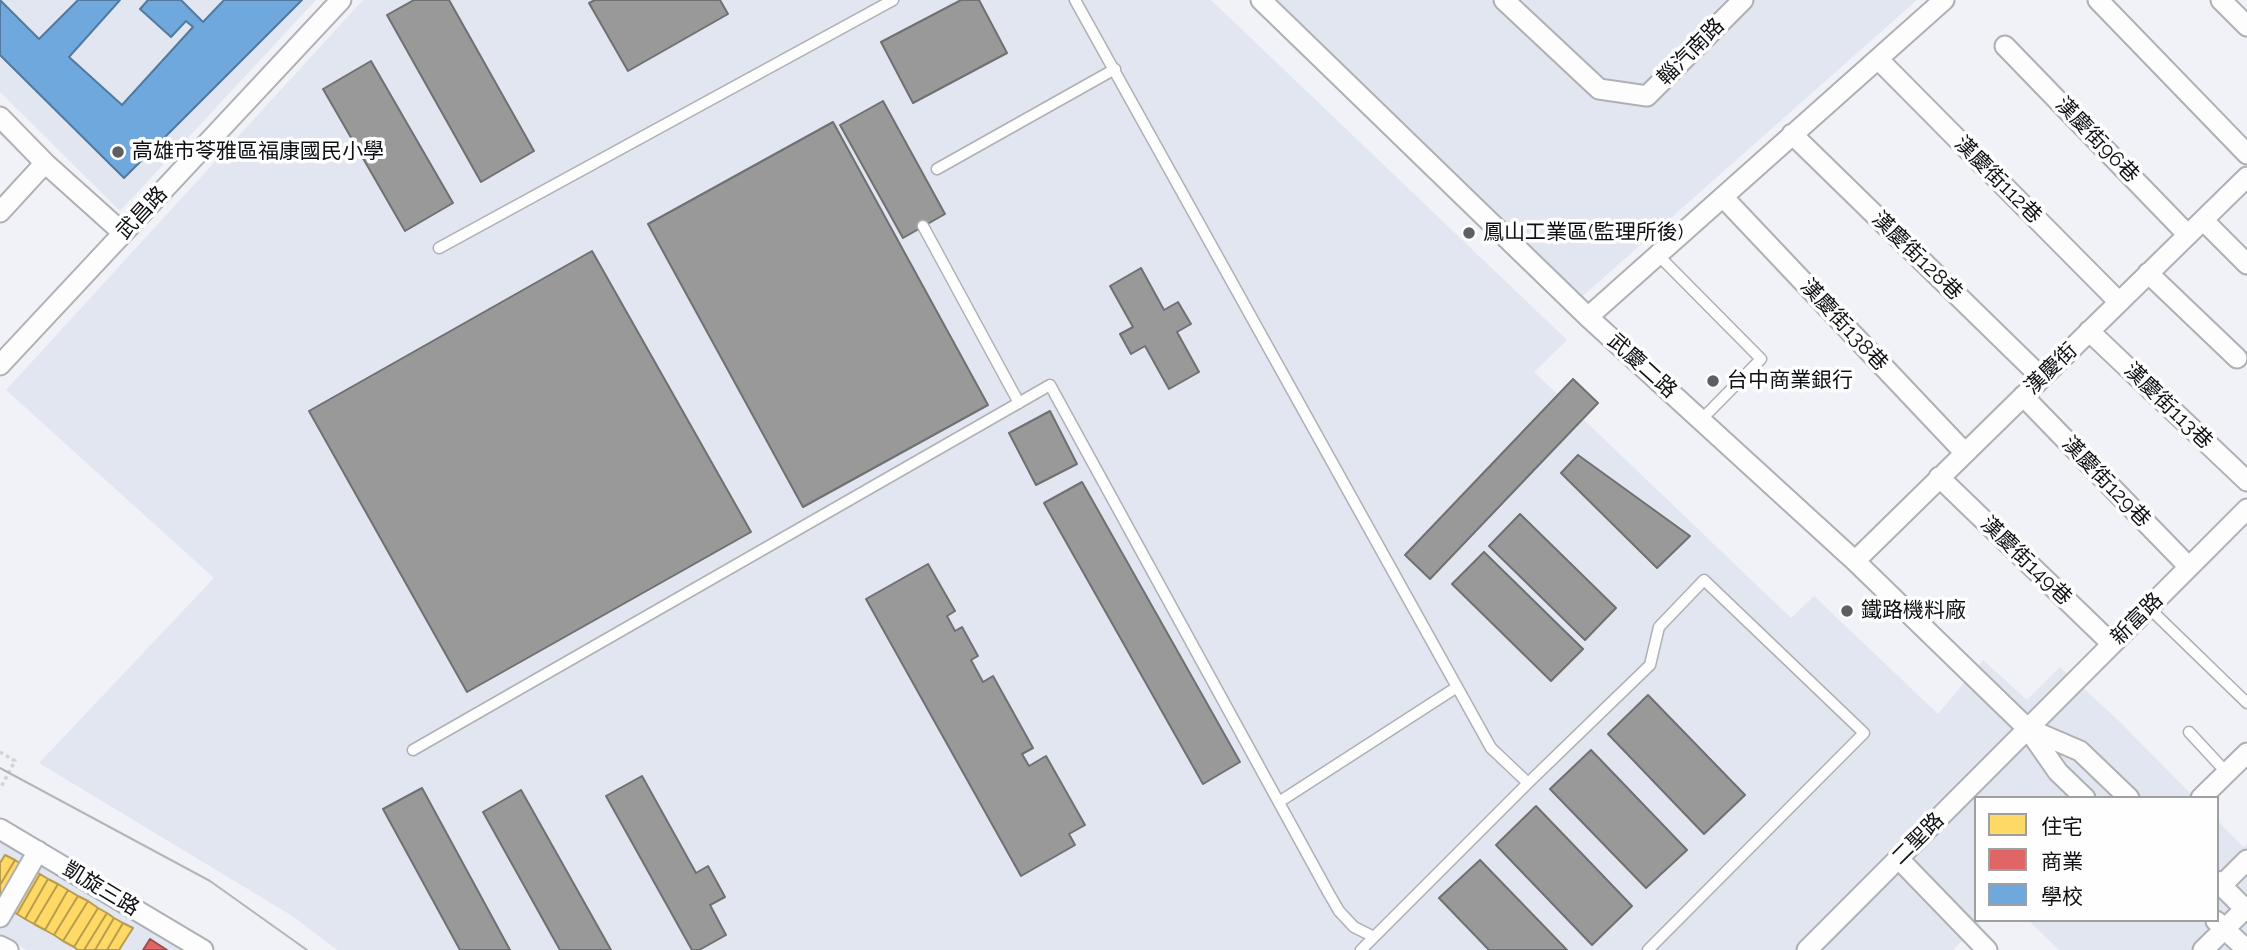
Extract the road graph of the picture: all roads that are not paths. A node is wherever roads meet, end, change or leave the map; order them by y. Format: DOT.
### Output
graph roads {
  1 [pos="341,0"];
  2 [pos="893,0"];
  3 [pos="1075,0"];
  4 [pos="1261,0"];
  5 [pos="1504,0"];
  6 [pos="1743,0"];
  7 [pos="1944,0"];
  8 [pos="2098,0"];
  9 [pos="2221,0"];
  10 [pos="2247,26"];
  11 [pos="2006,46"];
  12 [pos="1878,59"];
  13 [pos="1115,68"];
  14 [pos="0,117"];
  15 [pos="1792,134"];
  16 [pos="2247,154"];
  17 [pos="45,163"];
  18 [pos="937,169"];
  19 [pos="2247,177"];
  20 [pos="1723,197"];
  21 [pos="0,212"];
  22 [pos="2203,220"];
  23 [pos="923,226"];
  24 [pos="123,233"];
  25 [pos="2188,234"];
  26 [pos="439,248"];
  27 [pos="1657,255"];
  28 [pos="2247,264"];
  29 [pos="2148,273"];
  30 [pos="2119,302"];
  31 [pos="1588,317"];
  32 [pos="2089,331"];
  33 [pos="2237,358"];
  34 [pos="0,365"];
  35 [pos="2042,377"];
  36 [pos="2023,396"];
  37 [pos="1019,404"];
  38 [pos="1701,420"];
  39 [pos="1965,453"];
  40 [pos="1939,477"];
  41 [pos="2247,481"];
  42 [pos="2247,509"];
  43 [pos="1854,561"];
  44 [pos="2189,567"];
  45 [pos="2149,608"];
  46 [pos="2112,644"];
  47 [pos="1457,687"];
  48 [pos="2247,703"];
  49 [pos="2028,729"];
  50 [pos="2189,732"];
  51 [pos="413,750"];
  52 [pos="2247,753"];
  53 [pos="2227,773"];
  54 [pos="1528,783"];
  55 [pos="2083,796"];
  56 [pos="2127,796"];
  57 [pos="2203,796"];
  58 [pos="1279,802"];
  59 [pos="0,829"];
  60 [pos="38,851"];
  61 [pos="1898,858"];
  62 [pos="2247,860"];
  63 [pos="2220,883"];
  64 [pos="2246,910"];
  65 [pos="0,916"];
  66 [pos="2220,925"];
  67 [pos="1374,937"];
  68 [pos="0,946"];
  69 [pos="1810,949"];
  70 [pos="8,950"];
  71 [pos="203,950"];
  72 [pos="1361,950"];
  73 [pos="1648,950"];
  74 [pos="1987,950"];
  75 [pos="2203,950"];
  76 [pos="2247,950"];
  1 -- 24 [label="street, 武昌路"];
  2 -- 26 [label="lane"];
  3 -- 13 [label="lane"];
  4 -- 31 [label="street, 武慶二路"];
  5 -- 6 [label="street, 輜汽南路"];
  7 -- 12 [label="street"];
  8 -- 16 [label="street"];
  9 -- 10 [label="street"];
  11 -- 25 [label="street, 漢慶街96巷"];
  12 -- 15 [label="street"];
  12 -- 30 [label="street, 漢慶街112巷"];
  13 -- 18 [label="lane"];
  13 -- 47 [label="lane"];
  14 -- 17 [label="street"];
  15 -- 20 [label="street"];
  15 -- 35 [label="street, 漢慶街128巷"];
  17 -- 21 [label="street"];
  17 -- 24 [label="street"];
  19 -- 22 [label="street, 漢慶街"];
  20 -- 27 [label="street"];
  20 -- 39 [label="street, 漢慶街138巷"];
  22 -- 25 [label="street, 漢慶街"];
  22 -- 28 [label="street"];
  23 -- 37 [label="lane"];
  24 -- 34 [label="street, 武昌路"];
  25 -- 29 [label="street, 漢慶街"];
  27 -- 31 [label="street"];
  27 -- 38 [label="lane"];
  29 -- 30 [label="street, 漢慶街"];
  29 -- 33 [label="street"];
  30 -- 32 [label="street, 漢慶街"];
  31 -- 38 [label="street, 武慶二路"];
  32 -- 35 [label="street, 漢慶街"];
  32 -- 41 [label="street, 漢慶街113巷"];
  35 -- 36 [label="street, 漢慶街"];
  36 -- 39 [label="street, 漢慶街"];
  36 -- 44 [label="street, 漢慶街129巷"];
  37 -- 51 [label="lane"];
  37 -- 58 [label="lane"];
  38 -- 43 [label="street, 武慶二路"];
  39 -- 40 [label="street, 漢慶街"];
  40 -- 43 [label="street, 漢慶街"];
  40 -- 46 [label="street, 漢慶街149巷"];
  42 -- 44 [label="street, 新富路"];
  43 -- 49 [label="street, 武慶二路"];
  44 -- 45 [label="street, 新富路"];
  45 -- 46 [label="street, 新富路"];
  45 -- 48 [label="lane"];
  46 -- 49 [label="street, 新富路"];
  47 -- 54 [label="lane"];
  47 -- 58 [label="lane"];
  49 -- 55 [label="street, 武慶二路"];
  49 -- 56 [label="street, 武慶二路"];
  49 -- 61 [label="street, 二聖路"];
  50 -- 53 [label="lane"];
  52 -- 53 [label="street"];
  53 -- 57 [label="street"];
  54 -- 67 [label="lane"];
  54 -- 73 [label="lane"];
  58 -- 67 [label="lane"];
  59 -- 60 [label="street, 凱旋三路"];
  60 -- 65 [label="street"];
  60 -- 71 [label="street, 凱旋三路"];
  61 -- 69 [label="street, 二聖路"];
  61 -- 74 [label="street"];
  62 -- 63 [label="street"];
  63 -- 64 [label="street"];
  64 -- 66 [label="street"];
  66 -- 75 [label="street"];
  66 -- 76 [label="street"];
  67 -- 72 [label="lane"];
  68 -- 70 [label="street"];
}
